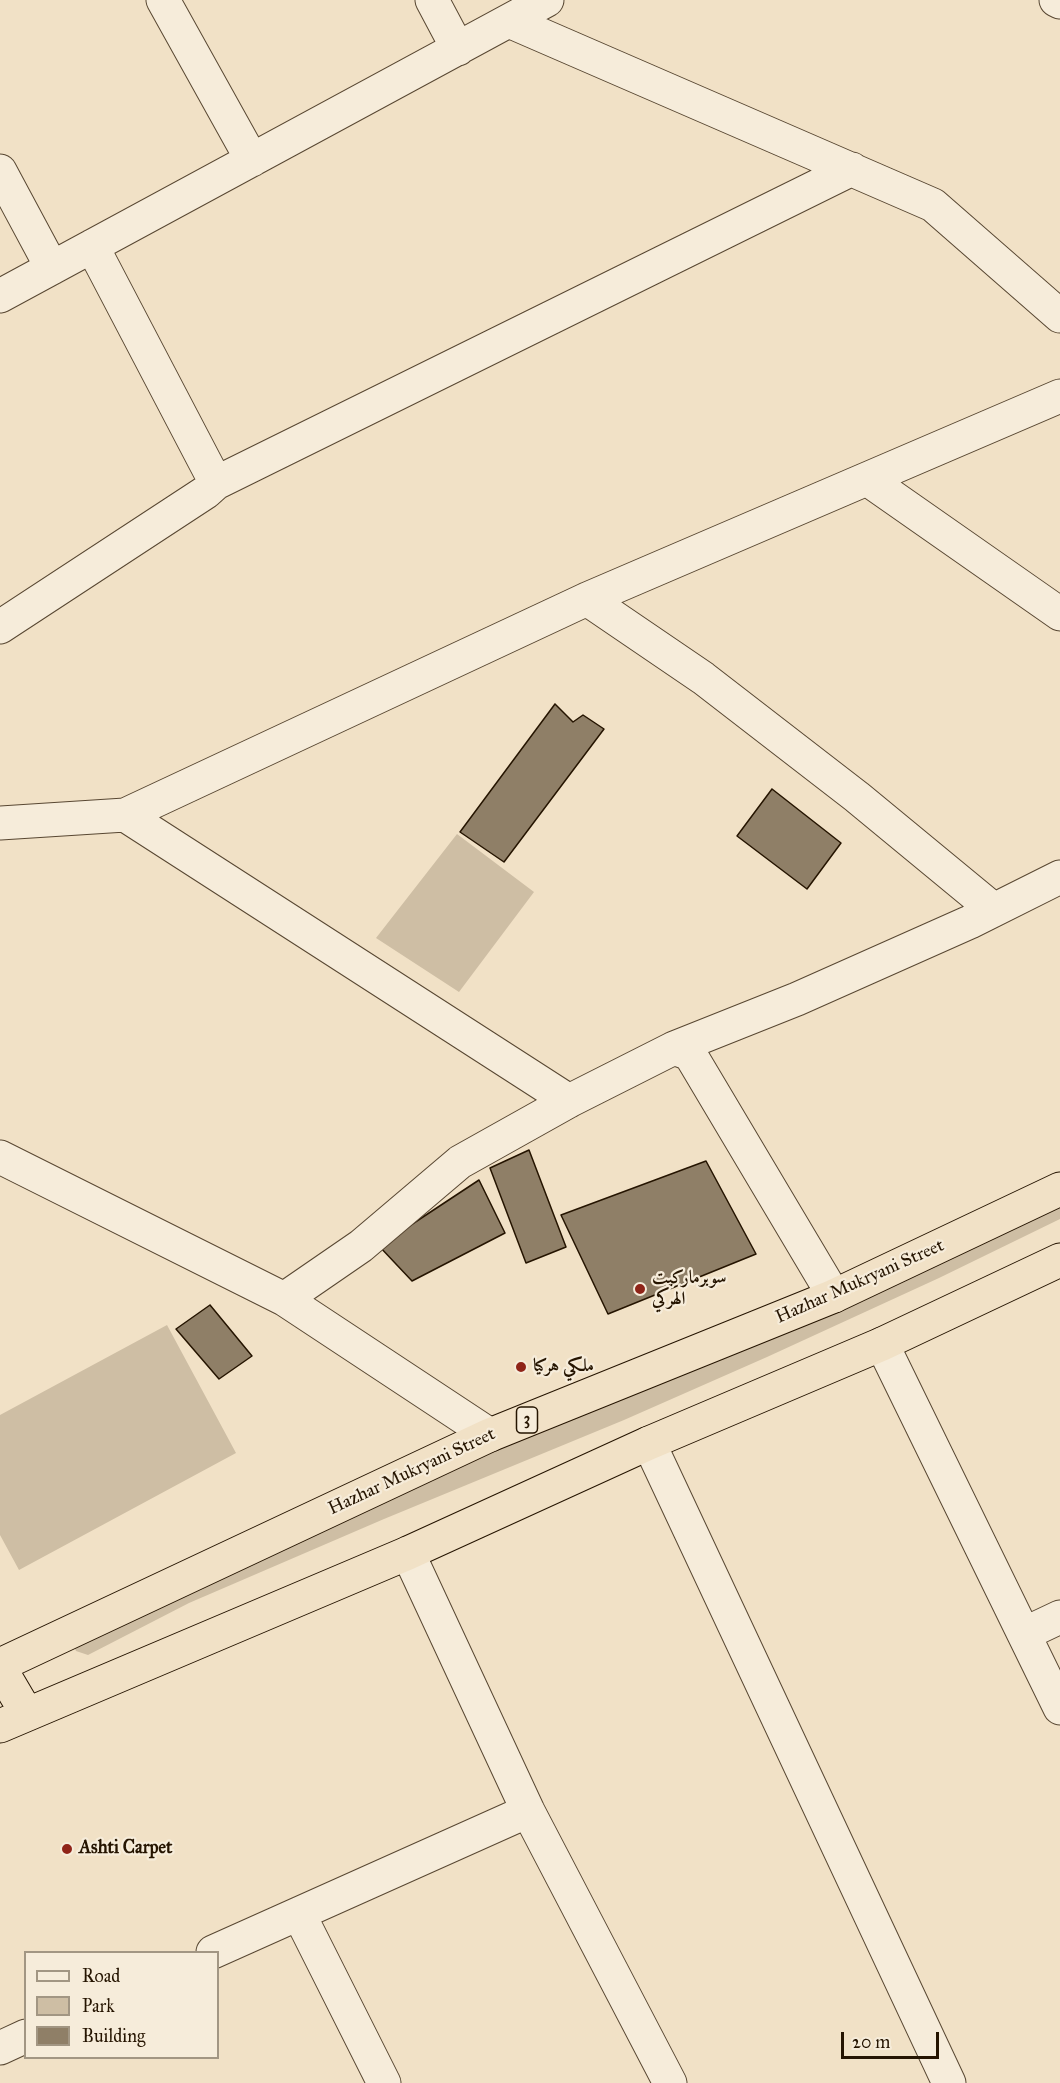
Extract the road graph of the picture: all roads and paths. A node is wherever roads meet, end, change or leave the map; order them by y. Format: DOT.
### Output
graph roads {
  1 [pos="163,0"];
  2 [pos="432,0"];
  3 [pos="547,0"];
  4 [pos="509,21"];
  5 [pos="458,49"];
  6 [pos="252,160"];
  7 [pos="852,170"];
  8 [pos="0,171"];
  9 [pos="92,246"];
  10 [pos="52,268"];
  11 [pos="0,296"];
  12 [pos="1060,316"];
  13 [pos="1060,396"];
  14 [pos="867,479"];
  15 [pos="216,483"];
  16 [pos="587,599"];
  17 [pos="1060,614"];
  18 [pos="0,627"];
  19 [pos="125,815"];
  20 [pos="0,823"];
  21 [pos="1060,877"];
  22 [pos="994,910"];
  23 [pos="674,1048"];
  24 [pos="568,1101"];
  25 [pos="0,1157"];
  26 [pos="1060,1189"];
  27 [pos="1060,1260"];
  28 [pos="834,1296"];
  29 [pos="284,1299"];
  30 [pos="882,1344"];
  31 [pos="490,1435"];
  32 [pos="650,1443"];
  33 [pos="408,1553"];
  34 [pos="1060,1617"];
  35 [pos="1024,1634"];
  36 [pos="0,1666"];
  37 [pos="1060,1708"];
  38 [pos="13,1720"];
  39 [pos="528,1811"];
  40 [pos="298,1914"];
  41 [pos="217,1951"];
  42 [pos="24,2037"];
  43 [pos="0,2048"];
  44 [pos="384,2083"];
  45 [pos="670,2083"];
  46 [pos="949,2083"];
  1 -- 6 [label="street"];
  2 -- 5 [label="street"];
  3 -- 4 [label="street"];
  4 -- 5 [label="street"];
  4 -- 7 [label="street"];
  5 -- 6 [label="street"];
  6 -- 9 [label="street"];
  7 -- 12 [label="street"];
  7 -- 15 [label="street"];
  8 -- 10 [label="street"];
  9 -- 10 [label="street"];
  9 -- 15 [label="street"];
  10 -- 11 [label="street"];
  13 -- 14 [label="street"];
  14 -- 16 [label="street"];
  14 -- 17 [label="street"];
  15 -- 18 [label="street"];
  16 -- 19 [label="street"];
  16 -- 22 [label="street"];
  19 -- 20 [label="street"];
  19 -- 24 [label="street"];
  21 -- 22 [label="street"];
  22 -- 23 [label="street"];
  23 -- 24 [label="street"];
  23 -- 28 [label="street"];
  24 -- 29 [label="street"];
  25 -- 29 [label="street"];
  26 -- 28 [label="highway, Hazhar Mukryani Street / 3"];
  27 -- 30 [label="highway"];
  28 -- 31 [label="highway, Hazhar Mukryani Street / 3"];
  29 -- 31 [label="street"];
  30 -- 32 [label="highway"];
  30 -- 35 [label="street"];
  31 -- 36 [label="highway, Hazhar Mukryani Street / 3"];
  32 -- 33 [label="highway"];
  32 -- 46 [label="street"];
  33 -- 38 [label="highway"];
  33 -- 39 [label="street"];
  34 -- 35 [label="street"];
  35 -- 37 [label="street"];
  36 -- 38 [label="highway"];
  39 -- 40 [label="street"];
  39 -- 45 [label="street"];
  40 -- 41 [label="street"];
  40 -- 44 [label="street"];
  42 -- 43 [label="street"];
}
